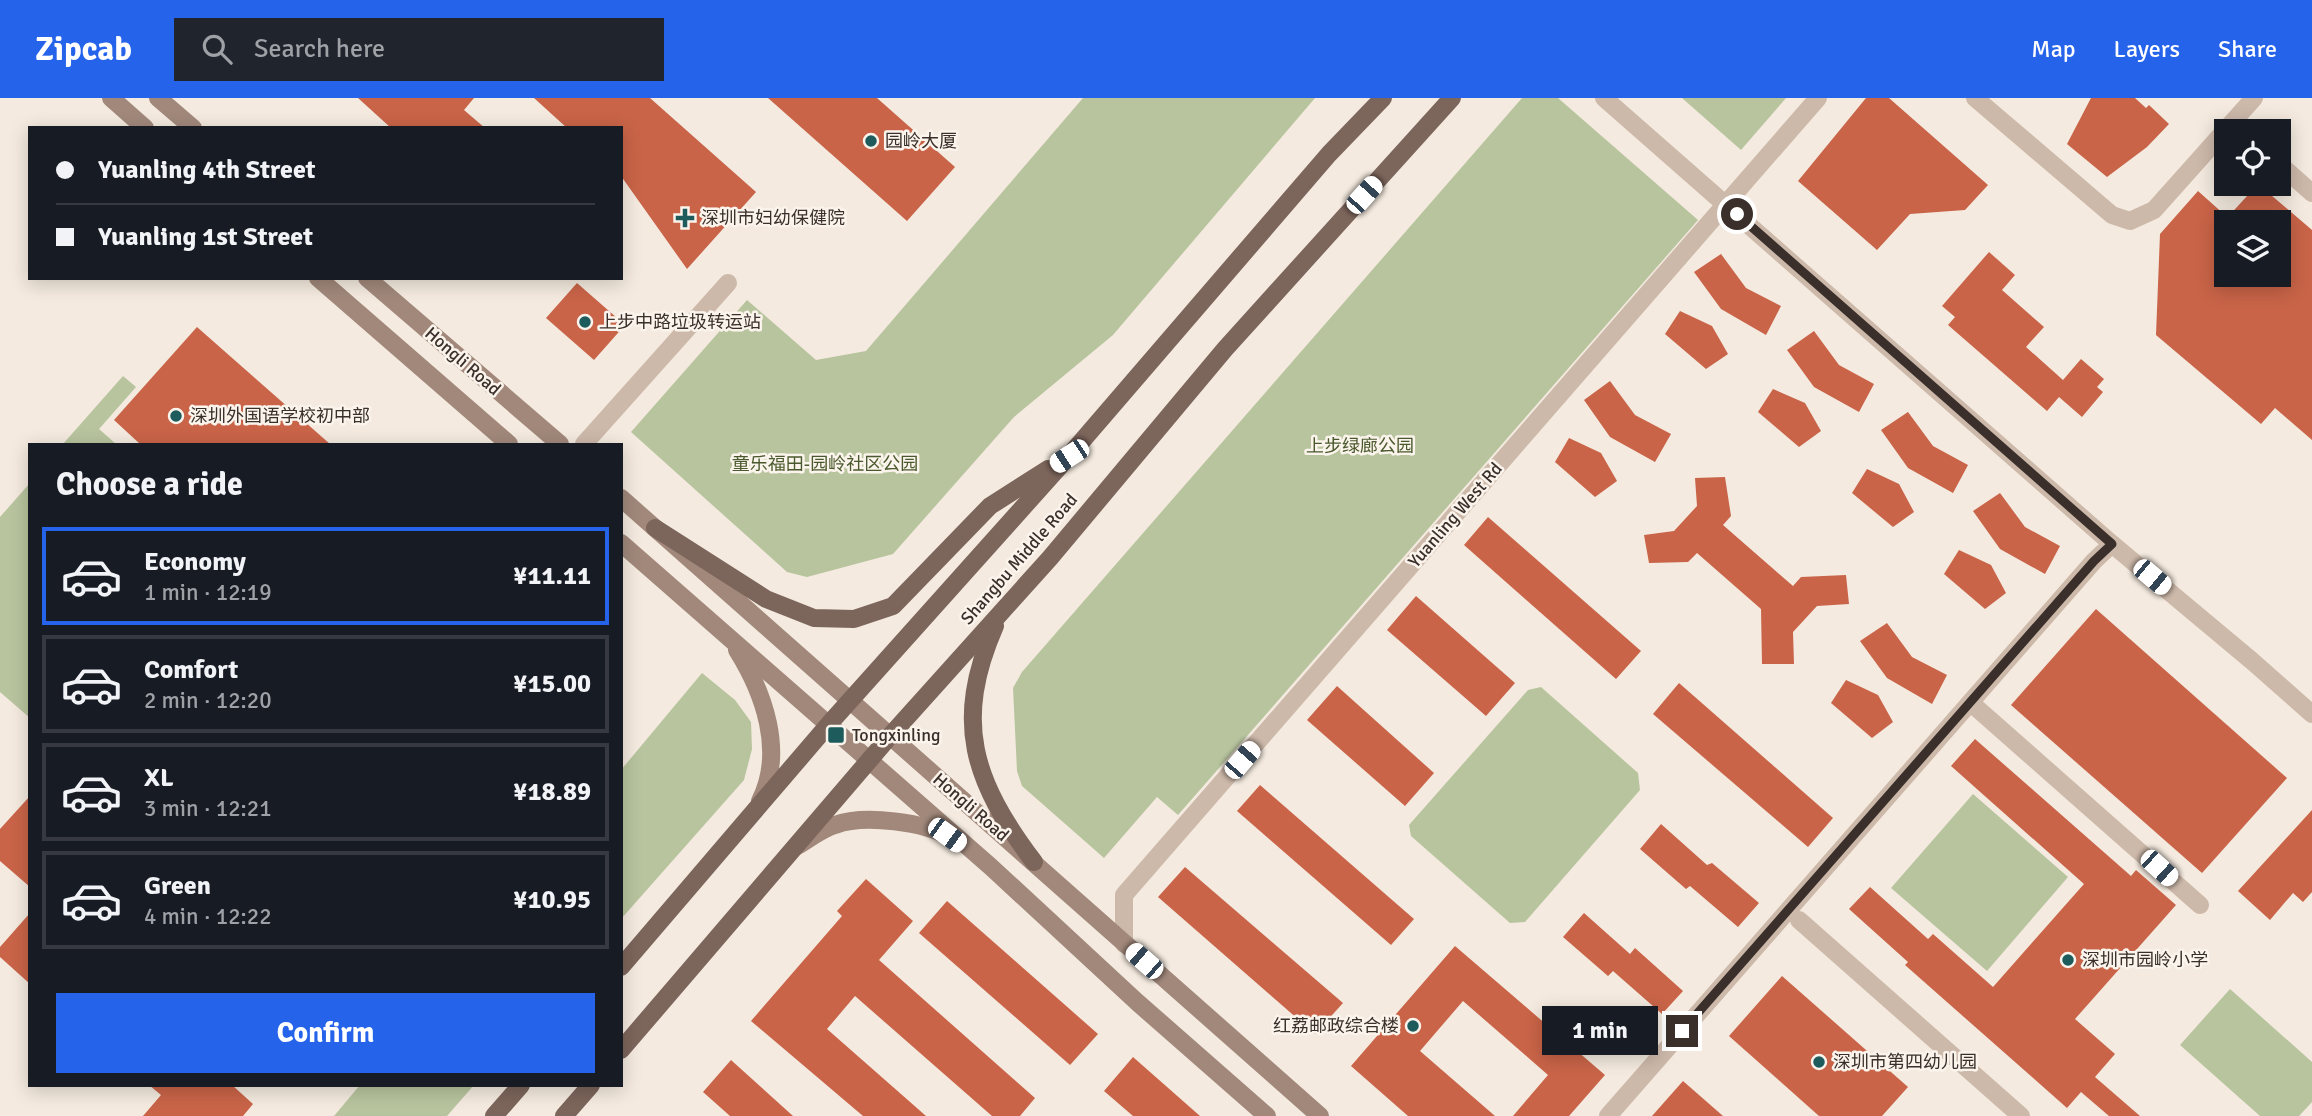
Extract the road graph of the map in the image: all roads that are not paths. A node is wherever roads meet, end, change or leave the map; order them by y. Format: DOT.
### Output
graph roads {
  1 [pos="111,98"];
  2 [pos="158,98"];
  3 [pos="1383,98"];
  4 [pos="1451,98"];
  5 [pos="1604,98"];
  6 [pos="1818,98"];
  7 [pos="1975,98"];
  8 [pos="2254,98"];
  9 [pos="2242,119"];
  10 [pos="143,126"];
  11 [pos="191,126"];
  12 [pos="2214,150"];
  13 [pos="2291,174"];
  14 [pos="2312,193"];
  15 [pos="1726,204"];
  16 [pos="320,280"];
  17 [pos="369,280"];
  18 [pos="728,283"];
  19 [pos="508,443"];
  20 [pos="559,443"];
  21 [pos="585,443"];
  22 [pos="1069,456"];
  23 [pos="623,500"];
  24 [pos="655,528"];
  25 [pos="2112,544"];
  26 [pos="623,545"];
  27 [pos="1007,606"];
  28 [pos="727,635"];
  29 [pos="851,699"];
  30 [pos="1971,703"];
  31 [pos="2312,714"];
  32 [pos="829,724"];
  33 [pos="890,736"];
  34 [pos="870,761"];
  35 [pos="756,810"];
  36 [pos="797,846"];
  37 [pos="1034,862"];
  38 [pos="991,867"];
  39 [pos="2200,905"];
  40 [pos="1799,920"];
  41 [pos="1124,943"];
  42 [pos="623,965"];
  43 [pos="623,1048"];
  44 [pos="519,1087"];
  45 [pos="589,1087"];
  46 [pos="494,1116"];
  47 [pos="564,1116"];
  48 [pos="1267,1116"];
  49 [pos="1320,1116"];
  50 [pos="1608,1116"];
  51 [pos="2021,1116"];
  1 -- 10 [label="main road"];
  2 -- 11 [label="main road"];
  3 -- 22 [label="main road, Shangbu Middle Road"];
  4 -- 27 [label="main road, Shangbu Middle Road"];
  5 -- 15 [label="street"];
  6 -- 15 [label="street, Yuanling West Rd"];
  7 -- 12 [label="street"];
  8 -- 9 [label="street"];
  13 -- 14 [label="street"];
  15 -- 25 [label="street"];
  15 -- 41 [label="street, Yuanling West Rd"];
  16 -- 19 [label="main road, Hongli Road"];
  17 -- 20 [label="main road, Hongli Road"];
  18 -- 21 [label="street"];
  22 -- 24 [label="main road"];
  22 -- 29 [label="main road, Shangbu Middle Road"];
  23 -- 24 [label="main road, Hongli Road"];
  24 -- 29 [label="main road, Hongli Road"];
  25 -- 30 [label="street"];
  25 -- 31 [label="street"];
  26 -- 28 [label="main road, Hongli Road"];
  27 -- 33 [label="main road, Shangbu Middle Road"];
  27 -- 37 [label="main road"];
  28 -- 32 [label="main road, Hongli Road"];
  28 -- 35 [label="main road"];
  29 -- 32 [label="main road, Shangbu Middle Road"];
  29 -- 33 [label="main road, Hongli Road"];
  30 -- 39 [label="street"];
  30 -- 50 [label="street"];
  32 -- 34 [label="main road, Hongli Road"];
  32 -- 35 [label="main road, Shangbu Middle Road"];
  33 -- 34 [label="main road, Shangbu Middle Road"];
  33 -- 37 [label="main road, Hongli Road"];
  34 -- 36 [label="main road, Shangbu Middle Road"];
  34 -- 38 [label="main road, Hongli Road"];
  35 -- 42 [label="main road, Shangbu Middle Road"];
  36 -- 38 [label="main road"];
  36 -- 43 [label="main road, Shangbu Middle Road"];
  37 -- 41 [label="main road, Hongli Road"];
  38 -- 48 [label="main road, Hongli Road"];
  40 -- 51 [label="street"];
  41 -- 49 [label="main road, Hongli Road"];
  44 -- 46 [label="main road"];
  45 -- 47 [label="main road"];
}
